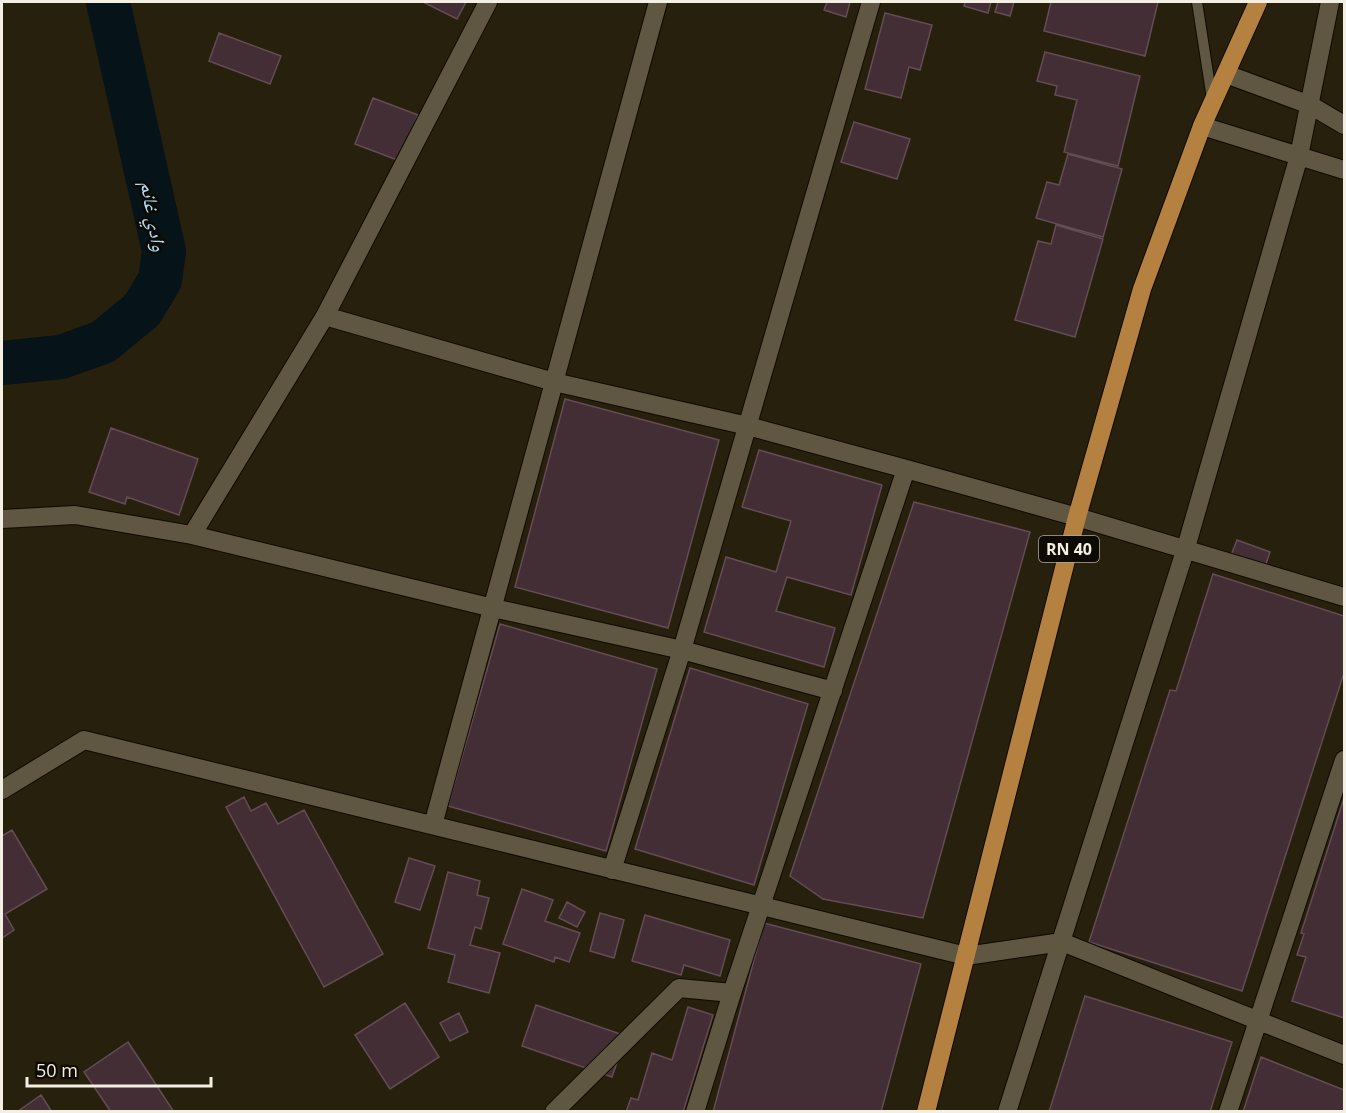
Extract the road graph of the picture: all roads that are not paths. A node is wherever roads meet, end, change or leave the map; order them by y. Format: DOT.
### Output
graph roads {
  1 [pos="488,2"];
  2 [pos="658,2"];
  3 [pos="871,2"];
  4 [pos="1197,2"];
  5 [pos="1258,2"];
  6 [pos="1330,2"];
  7 [pos="1226,74"];
  8 [pos="1212,102"];
  9 [pos="1310,105"];
  10 [pos="1344,125"];
  11 [pos="1202,126"];
  12 [pos="1299,156"];
  13 [pos="1344,170"];
  14 [pos="325,316"];
  15 [pos="554,382"];
  16 [pos="748,426"];
  17 [pos="906,469"];
  18 [pos="1077,517"];
  19 [pos="2,519"];
  20 [pos="192,535"];
  21 [pos="1185,550"];
  22 [pos="1344,597"];
  23 [pos="493,608"];
  24 [pos="682,650"];
  25 [pos="833,691"];
  26 [pos="1344,760"];
  27 [pos="2,790"];
  28 [pos="433,825"];
  29 [pos="612,870"];
  30 [pos="762,905"];
  31 [pos="1062,942"];
  32 [pos="966,956"];
  33 [pos="732,993"];
  34 [pos="1257,1021"];
  35 [pos="1344,1054"];
  36 [pos="554,1112"];
  37 [pos="696,1112"];
  38 [pos="926,1112"];
  39 [pos="1006,1112"];
  40 [pos="1228,1112"];
  1 -- 14 [label="street"];
  2 -- 15 [label="street"];
  3 -- 16 [label="street"];
  4 -- 8 [label="lane"];
  5 -- 7 [label="main road, RN 40"];
  6 -- 9 [label="street"];
  7 -- 8 [label="main road, RN 40"];
  7 -- 9 [label="street"];
  8 -- 11 [label="main road, RN 40"];
  9 -- 10 [label="street"];
  9 -- 12 [label="street"];
  11 -- 12 [label="street"];
  11 -- 18 [label="main road, RN 40"];
  12 -- 13 [label="street"];
  12 -- 21 [label="street"];
  14 -- 15 [label="street"];
  14 -- 20 [label="street"];
  15 -- 16 [label="street"];
  15 -- 23 [label="street"];
  16 -- 17 [label="street"];
  16 -- 24 [label="street"];
  17 -- 18 [label="street"];
  17 -- 25 [label="street"];
  18 -- 21 [label="street"];
  18 -- 32 [label="main road, RN 40"];
  19 -- 20 [label="street"];
  20 -- 23 [label="street"];
  21 -- 22 [label="street"];
  21 -- 31 [label="street"];
  23 -- 24 [label="street"];
  23 -- 28 [label="street"];
  24 -- 25 [label="street"];
  24 -- 29 [label="street"];
  25 -- 30 [label="street"];
  26 -- 34 [label="street"];
  27 -- 28 [label="street"];
  28 -- 29 [label="street"];
  29 -- 30 [label="street"];
  30 -- 32 [label="street"];
  30 -- 33 [label="street"];
  31 -- 32 [label="street"];
  31 -- 34 [label="street"];
  31 -- 39 [label="street"];
  32 -- 38 [label="main road, RN 40"];
  33 -- 36 [label="street"];
  33 -- 37 [label="street"];
  34 -- 35 [label="street"];
  34 -- 40 [label="street"];
}
